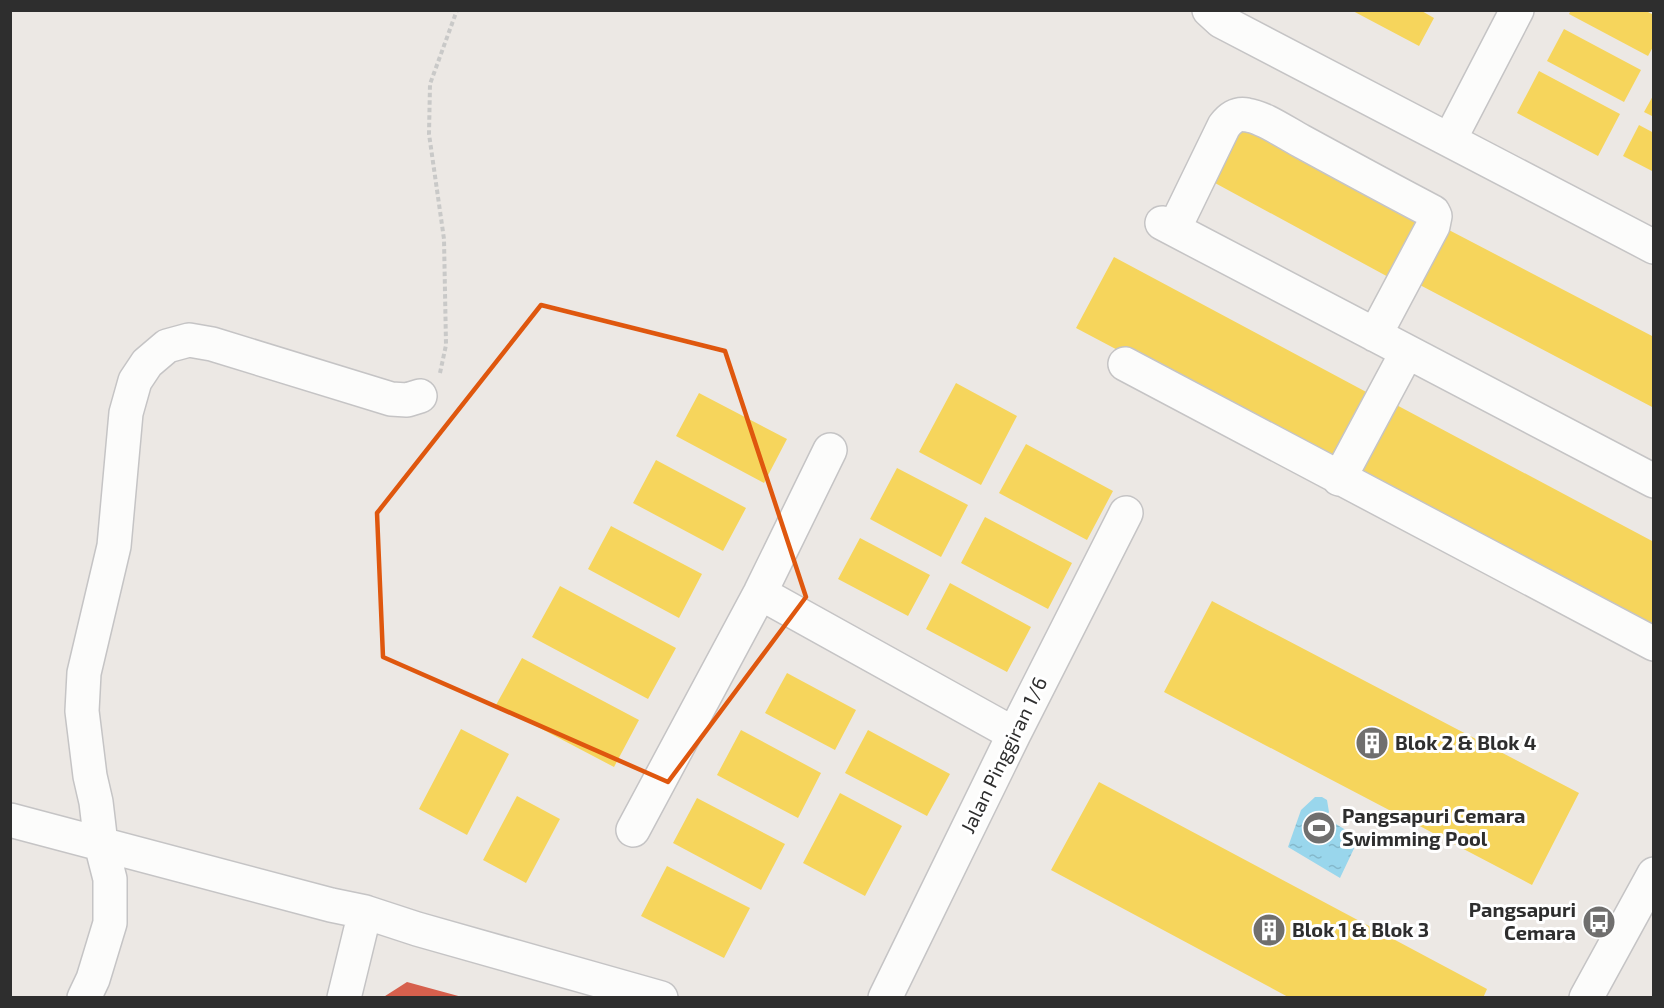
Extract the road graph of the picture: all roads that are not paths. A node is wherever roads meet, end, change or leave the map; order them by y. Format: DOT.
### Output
graph roads {
  1 [pos="1209,10"];
  2 [pos="1517,10"];
  3 [pos="1450,139"];
  4 [pos="1653,247"];
  5 [pos="1375,335"];
  6 [pos="1407,352"];
  7 [pos="1125,364"];
  8 [pos="420,396"];
  9 [pos="830,450"];
  10 [pos="1340,479"];
  11 [pos="1653,482"];
  12 [pos="1126,513"];
  13 [pos="760,593"];
  14 [pos="1653,644"];
  15 [pos="1014,734"];
  16 [pos="10,820"];
  17 [pos="633,830"];
  18 [pos="101,844"];
  19 [pos="1653,874"];
  20 [pos="365,912"];
  21 [pos="84,998"];
  22 [pos="344,998"];
  23 [pos="661,998"];
  24 [pos="885,998"];
  25 [pos="1586,998"];
  1 -- 3 [label="street"];
  2 -- 3 [label="street"];
  3 -- 4 [label="street"];
  5 -- 5 [label="street"];
  5 -- 6 [label="street"];
  6 -- 10 [label="street"];
  6 -- 11 [label="street"];
  7 -- 10 [label="street"];
  8 -- 18 [label="street"];
  9 -- 13 [label="street"];
  10 -- 14 [label="street"];
  12 -- 15 [label="street, Jalan Pinggiran 1/6"];
  13 -- 15 [label="street"];
  13 -- 17 [label="street"];
  15 -- 24 [label="street, Jalan Pinggiran 1/6"];
  16 -- 18 [label="street"];
  18 -- 20 [label="street"];
  18 -- 21 [label="street"];
  19 -- 25 [label="street"];
  20 -- 22 [label="street"];
  20 -- 23 [label="street"];
}
